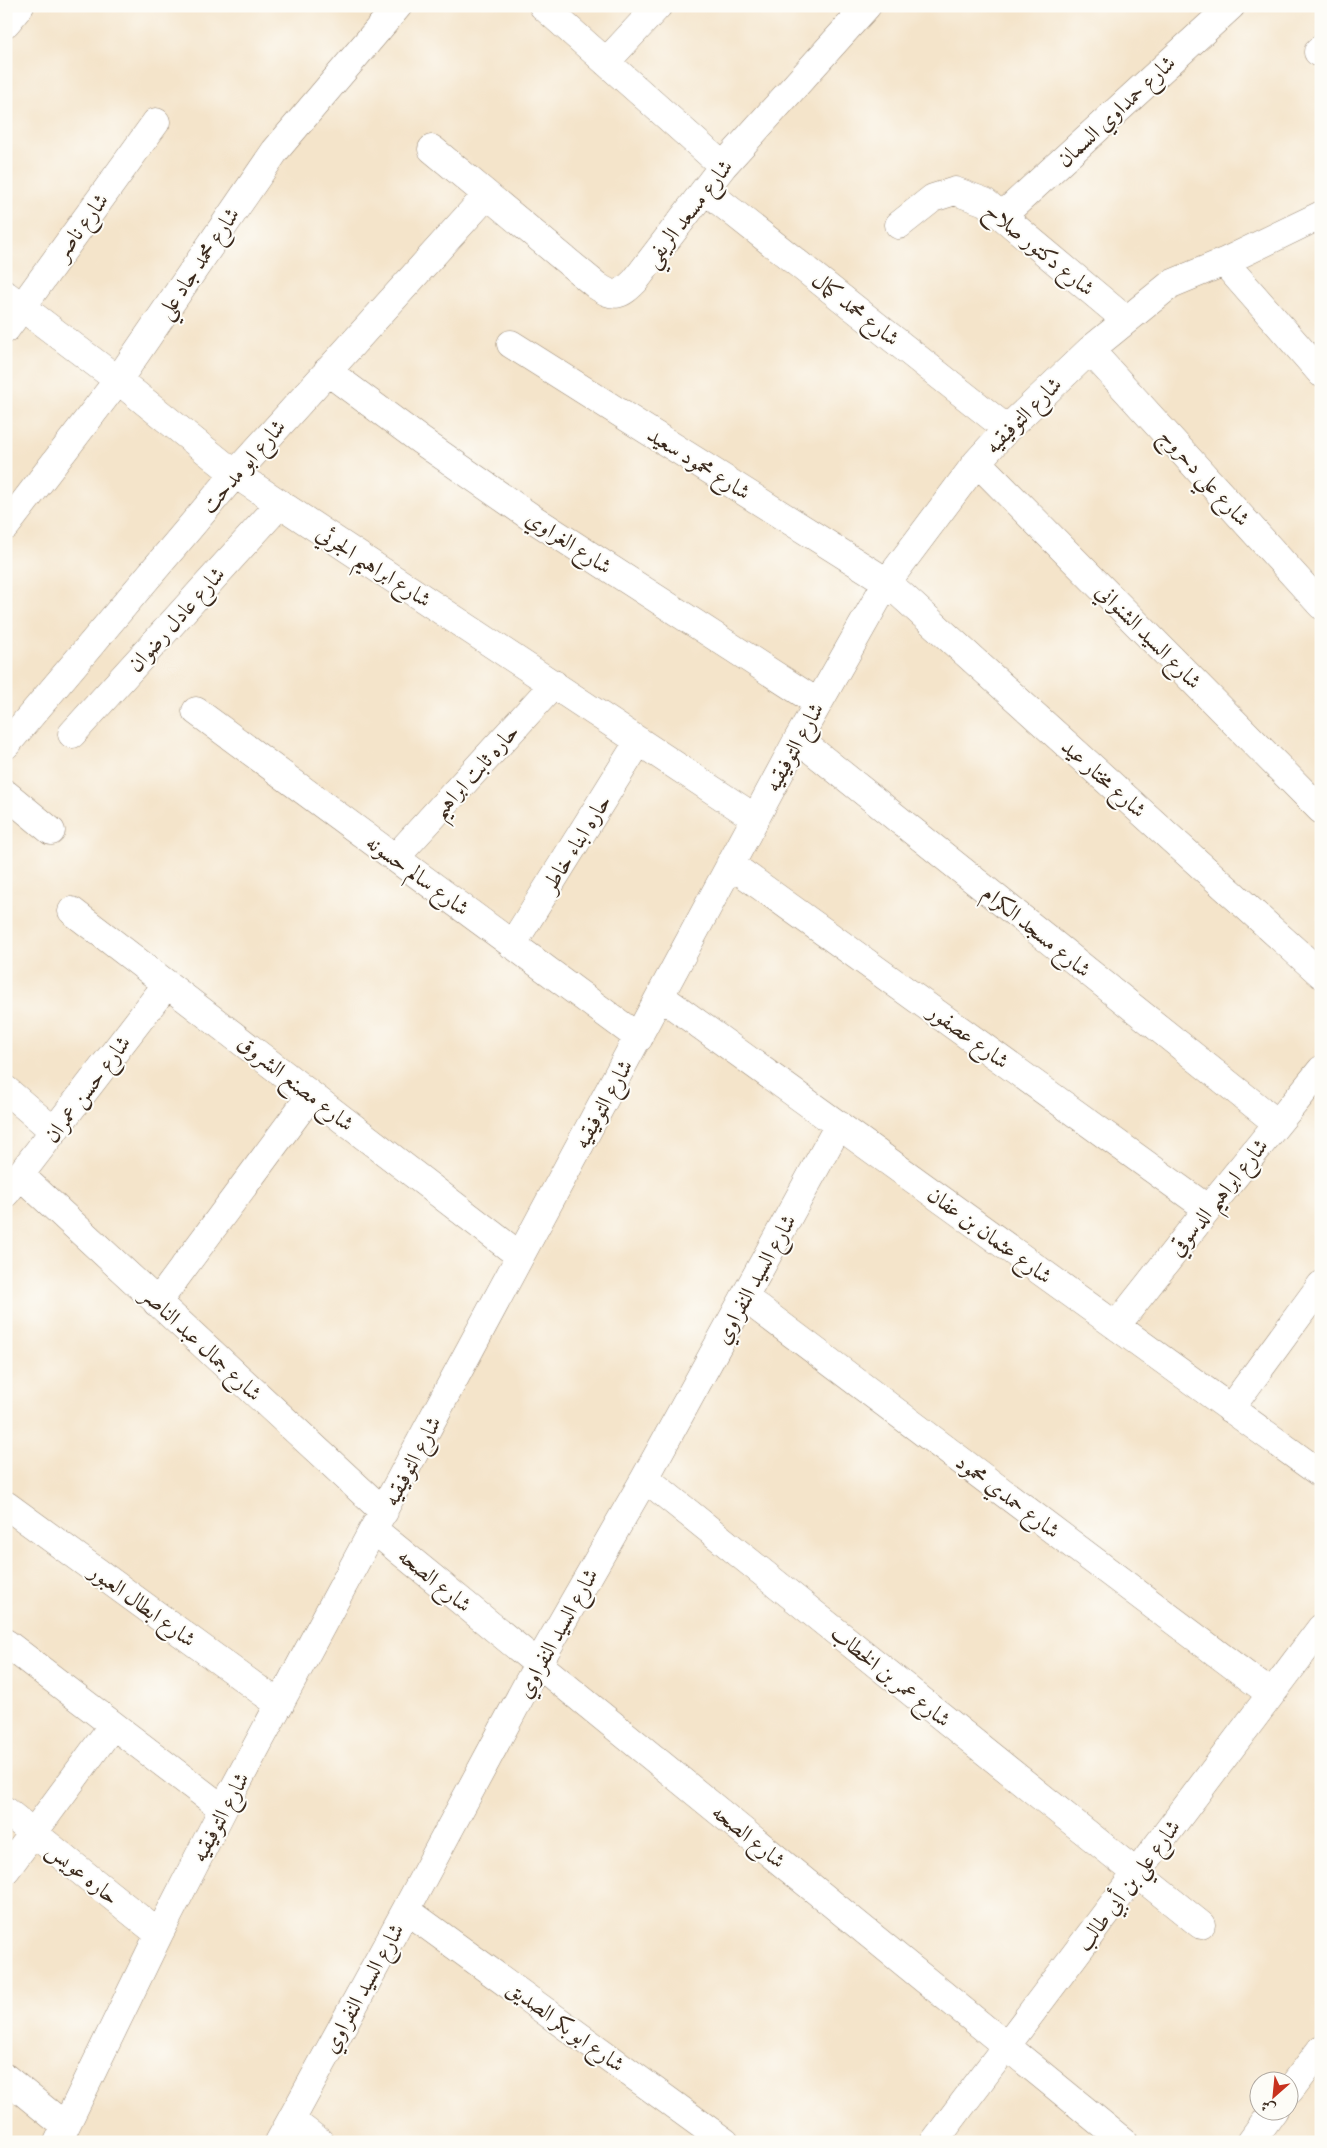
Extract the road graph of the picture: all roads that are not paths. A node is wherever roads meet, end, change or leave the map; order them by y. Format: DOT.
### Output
graph roads {
  1 [pos="20,6"];
  2 [pos="398,6"];
  3 [pos="544,6"];
  4 [pos="658,6"];
  5 [pos="867,6"];
  6 [pos="1231,6"];
  7 [pos="6,23"];
  8 [pos="606,62"];
  9 [pos="156,122"];
  10 [pos="432,148"];
  11 [pos="723,166"];
  12 [pos="705,190"];
  13 [pos="487,195"];
  14 [pos="1321,215"];
  15 [pos="1002,216"];
  16 [pos="899,225"];
  17 [pos="1224,262"];
  18 [pos="14,301"];
  19 [pos="1126,320"];
  20 [pos="6,330"];
  21 [pos="511,344"];
  22 [pos="1090,350"];
  23 [pos="327,371"];
  24 [pos="1321,373"];
  25 [pos="118,380"];
  26 [pos="1007,428"];
  27 [pos="976,462"];
  28 [pos="235,474"];
  29 [pos="280,504"];
  30 [pos="6,526"];
  31 [pos="888,582"];
  32 [pos="1321,605"];
  33 [pos="554,684"];
  34 [pos="818,703"];
  35 [pos="196,711"];
  36 [pos="72,734"];
  37 [pos="798,739"];
  38 [pos="639,741"];
  39 [pos="6,745"];
  40 [pos="6,794"];
  41 [pos="1321,810"];
  42 [pos="755,818"];
  43 [pos="51,831"];
  44 [pos="395,858"];
  45 [pos="730,864"];
  46 [pos="72,911"];
  47 [pos="512,945"];
  48 [pos="1321,974"];
  49 [pos="167,984"];
  50 [pos="660,996"];
  51 [pos="639,1038"];
  52 [pos="1321,1070"];
  53 [pos="6,1090"];
  54 [pos="311,1094"];
  55 [pos="1277,1123"];
  56 [pos="839,1125"];
  57 [pos="54,1131"];
  58 [pos="13,1184"];
  59 [pos="1208,1209"];
  60 [pos="520,1256"];
  61 [pos="1321,1285"];
  62 [pos="745,1298"];
  63 [pos="157,1303"];
  64 [pos="1116,1326"];
  65 [pos="1230,1409"];
  66 [pos="1320,1471"];
  67 [pos="645,1478"];
  68 [pos="6,1505"];
  69 [pos="379,1521"];
  70 [pos="1321,1628"];
  71 [pos="6,1643"];
  72 [pos="538,1664"];
  73 [pos="1271,1694"];
  74 [pos="280,1705"];
  75 [pos="113,1725"];
  76 [pos="224,1809"];
  77 [pos="6,1811"];
  78 [pos="33,1833"];
  79 [pos="6,1870"];
  80 [pos="1136,1874"];
  81 [pos="406,1910"];
  82 [pos="1201,1924"];
  83 [pos="159,1934"];
  84 [pos="1006,2046"];
  85 [pos="1321,2049"];
  86 [pos="1300,2077"];
  87 [pos="6,2078"];
  88 [pos="1266,2120"];
  89 [pos="285,2131"];
  90 [pos="62,2134"];
  91 [pos="320,2142"];
  92 [pos="725,2142"];
  93 [pos="934,2142"];
  94 [pos="1124,2142"];
  95 [pos="1250,2142"];
  1 -- 7 [label="street"];
  2 -- 25 [label="street, شارع محمد جاد علي"];
  3 -- 8 [label="street"];
  4 -- 8 [label="street"];
  5 -- 11 [label="street, شارع مسعد الريفي"];
  6 -- 15 [label="street, شارع حمداوي السمان"];
  8 -- 11 [label="street"];
  9 -- 18 [label="street, شارع ناصر"];
  10 -- 13 [label="street"];
  11 -- 12 [label="street, شارع مسعد الريفي"];
  12 -- 13 [label="street, شارع مسعد الريفي"];
  12 -- 26 [label="street, شارع محمد كمال"];
  13 -- 23 [label="street, شارع ابو مدحت"];
  14 -- 17 [label="street, شارع التوفيقيه"];
  15 -- 16 [label="street, شارع دكتور صلاح"];
  15 -- 19 [label="street, شارع دكتور صلاح"];
  17 -- 19 [label="street, شارع التوفيقيه"];
  17 -- 24 [label="street"];
  18 -- 20 [label="street, شارع ناصر"];
  18 -- 25 [label="street, شارع ابراهيم الجرئي"];
  19 -- 22 [label="street, شارع التوفيقيه"];
  21 -- 31 [label="street, شارع محمود سعيد"];
  22 -- 26 [label="street, شارع التوفيقيه"];
  22 -- 32 [label="street, شارع علي دحروج"];
  23 -- 28 [label="street, شارع ابو مدحت"];
  23 -- 34 [label="street, شارع الغراوي"];
  25 -- 28 [label="street, شارع ابراهيم الجرئي"];
  25 -- 30 [label="street, شارع محمد جاد علي"];
  26 -- 27 [label="street, شارع التوفيقيه"];
  27 -- 31 [label="street, شارع التوفيقيه"];
  27 -- 41 [label="street, شارع السيد الشنواني"];
  28 -- 29 [label="street, شارع ابراهيم الجرئي"];
  28 -- 39 [label="street, شارع ابو مدحت"];
  29 -- 33 [label="street, شارع ابراهيم الجرئي"];
  29 -- 36 [label="street, شارع عادل رضوان"];
  31 -- 34 [label="street, شارع التوفيقيه"];
  31 -- 48 [label="street, شارع مختار عيد"];
  33 -- 38 [label="street, شارع ابراهيم الجرئي"];
  33 -- 44 [label="street, حاره ثابت ابراهيم"];
  34 -- 37 [label="street, شارع التوفيقيه"];
  35 -- 44 [label="street, شارع سالم حسونه"];
  37 -- 42 [label="street, شارع التوفيقيه"];
  37 -- 55 [label="street, شارع مسجد الكرام"];
  38 -- 42 [label="street, شارع ابراهيم الجرئي"];
  38 -- 47 [label="street, حاره ابناء خاطر"];
  40 -- 43 [label="street"];
  42 -- 45 [label="street, شارع التوفيقيه"];
  44 -- 47 [label="street, شارع سالم حسونه"];
  45 -- 50 [label="street, شارع التوفيقيه"];
  45 -- 59 [label="street, شارع عصفور"];
  46 -- 49 [label="street, شارع مصنع الشروق"];
  47 -- 51 [label="street, شارع سالم حسونه"];
  49 -- 54 [label="street, شارع مصنع الشروق"];
  49 -- 57 [label="street, شارع حسن عمران"];
  50 -- 51 [label="street, شارع التوفيقيه"];
  50 -- 56 [label="street, شارع عثمان بن عفان"];
  51 -- 60 [label="street, شارع التوفيقيه"];
  52 -- 55 [label="street, شارع ابراهيم الدسوقي"];
  53 -- 57 [label="street"];
  54 -- 60 [label="street, شارع مصنع الشروق"];
  54 -- 63 [label="street"];
  55 -- 59 [label="street, شارع ابراهيم الدسوقي"];
  56 -- 62 [label="street, شارع السيد النفراوي"];
  56 -- 64 [label="street, شارع عثمان بن عفان"];
  57 -- 58 [label="street, شارع حسن عمران"];
  58 -- 63 [label="street, شارع جمال عبد الناصر"];
  59 -- 64 [label="street, شارع ابراهيم الدسوقي"];
  60 -- 69 [label="street, شارع التوفيقيه"];
  61 -- 65 [label="street"];
  62 -- 67 [label="street, شارع السيد النفراوي"];
  62 -- 73 [label="street, شارع حمدي محمود"];
  63 -- 69 [label="street, شارع جمال عبد الناصر"];
  64 -- 65 [label="street, شارع عثمان بن عفان"];
  65 -- 66 [label="street, شارع عثمان بن عفان"];
  67 -- 72 [label="street, شارع السيد النفراوي"];
  67 -- 80 [label="street, شارع عمر بن الخطاب"];
  68 -- 74 [label="street, شارع ابطال العبور"];
  69 -- 72 [label="street, شارع الصحه"];
  69 -- 74 [label="street, شارع التوفيقيه"];
  70 -- 73 [label="street, شارع علي بن أبي طالب"];
  71 -- 75 [label="street"];
  72 -- 81 [label="street, شارع السيد النفراوي"];
  72 -- 84 [label="street, شارع الصحه"];
  73 -- 80 [label="street, شارع علي بن أبي طالب"];
  74 -- 76 [label="street, شارع التوفيقيه"];
  75 -- 76 [label="street"];
  75 -- 78 [label="street"];
  76 -- 83 [label="street, شارع التوفيقيه"];
  77 -- 78 [label="street, حاره عويس"];
  78 -- 79 [label="street"];
  78 -- 83 [label="street, حاره عويس"];
  80 -- 82 [label="street, شارع عمر بن الخطاب"];
  80 -- 84 [label="street, شارع علي بن أبي طالب"];
  81 -- 89 [label="street, شارع السيد النفراوي"];
  81 -- 92 [label="street, شارع ابو بكر الصديق"];
  83 -- 90 [label="street, شارع التوفيقيه"];
  84 -- 93 [label="street, شارع علي بن أبي طالب"];
  84 -- 94 [label="street, شارع الصحه"];
  85 -- 86 [label="street"];
  87 -- 90 [label="street"];
  88 -- 95 [label="street"];
  89 -- 91 [label="street"];
}
